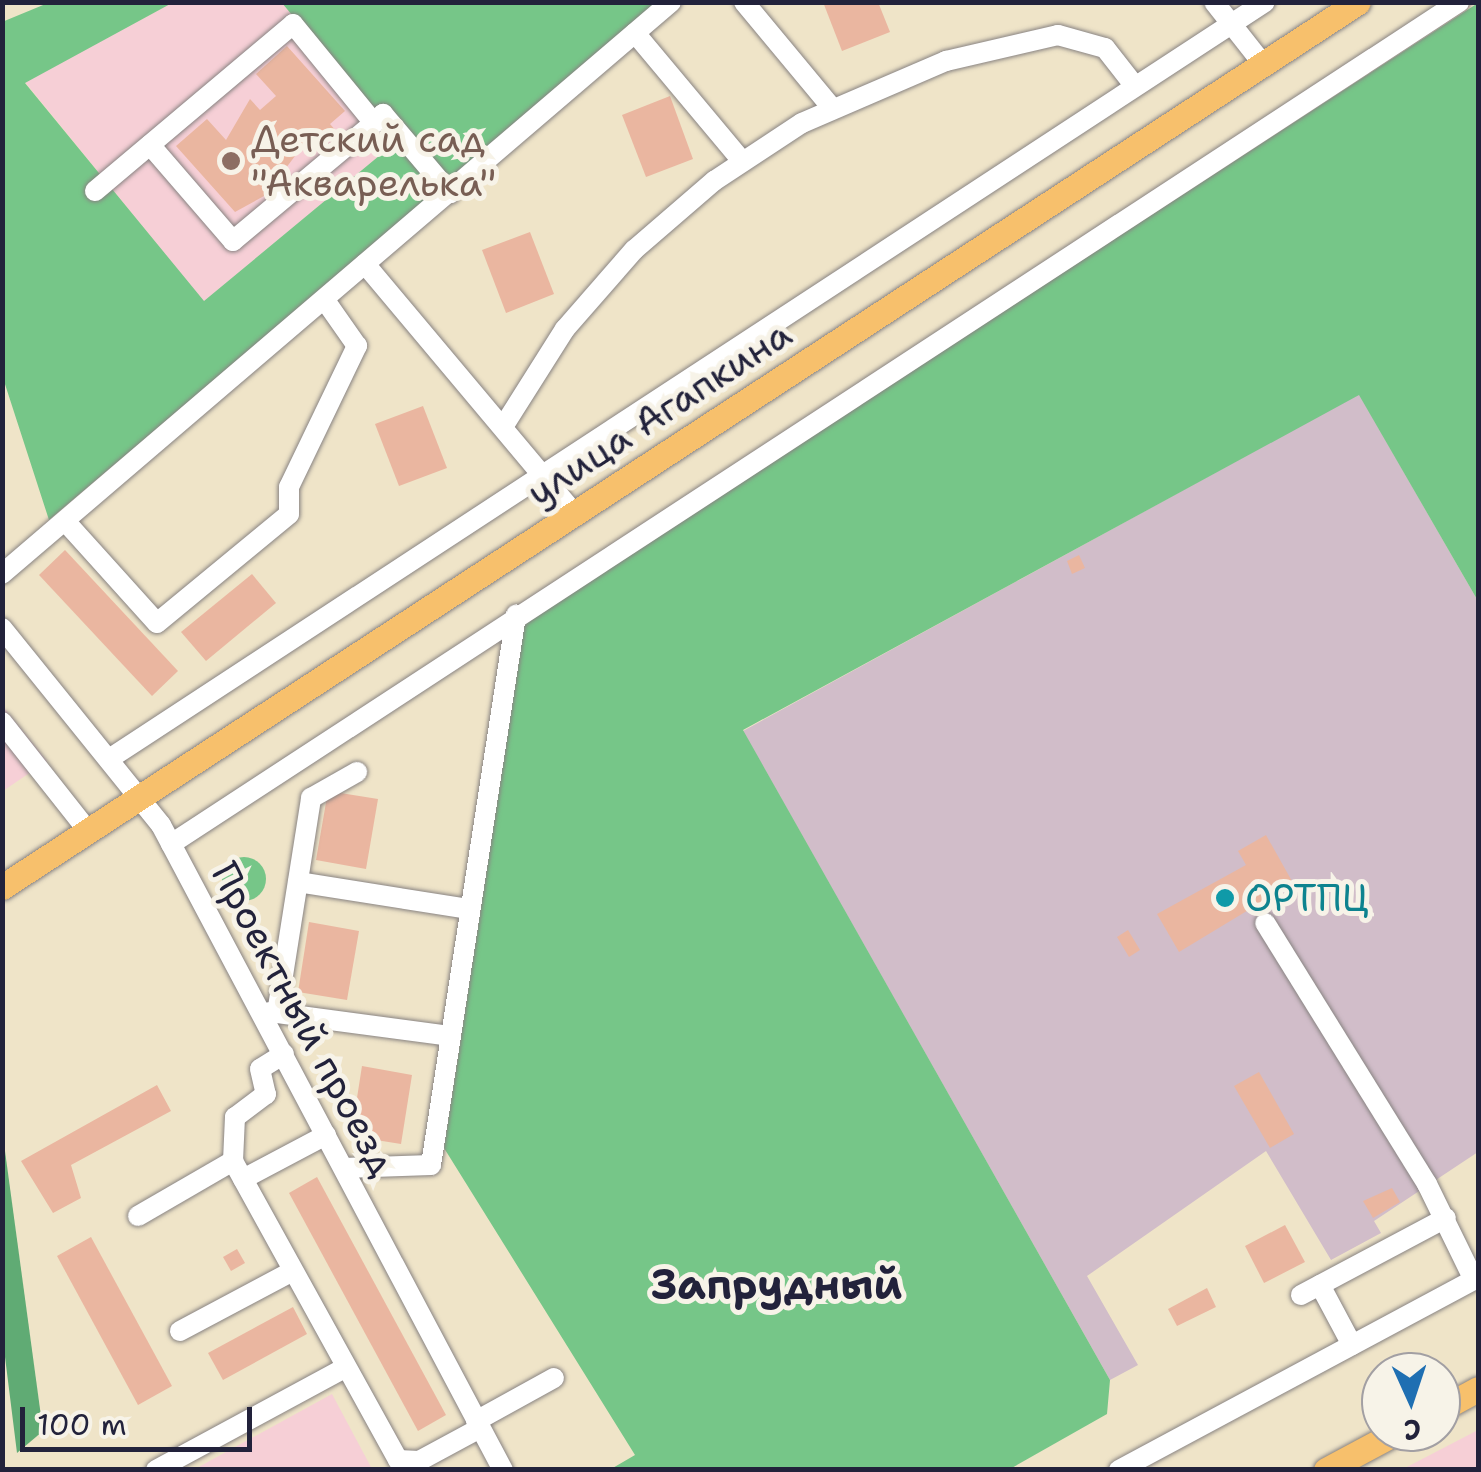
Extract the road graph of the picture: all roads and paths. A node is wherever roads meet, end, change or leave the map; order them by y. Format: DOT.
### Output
graph roads {
  1 [pos="671,2"];
  2 [pos="744,2"];
  3 [pos="1214,2"];
  4 [pos="1265,2"];
  5 [pos="1358,2"];
  6 [pos="1459,2"];
  7 [pos="1233,24"];
  8 [pos="635,33"];
  9 [pos="1263,64"];
  10 [pos="1134,85"];
  11 [pos="832,108"];
  12 [pos="374,123"];
  13 [pos="150,145"];
  14 [pos="742,161"];
  15 [pos="94,191"];
  16 [pos="450,193"];
  17 [pos="365,264"];
  18 [pos="324,299"];
  19 [pos="503,427"];
  20 [pos="540,472"];
  21 [pos="574,514"];
  22 [pos="65,521"];
  23 [pos="2,574"];
  24 [pos="516,615"];
  25 [pos="2,628"];
  26 [pos="2,722"];
  27 [pos="112,757"];
  28 [pos="358,772"];
  29 [pos="142,795"];
  30 [pos="88,831"];
  31 [pos="171,844"];
  32 [pos="298,882"];
  33 [pos="2,887"];
  34 [pos="468,910"];
  35 [pos="1265,923"];
  36 [pos="271,1012"];
  37 [pos="449,1036"];
  38 [pos="284,1054"];
  39 [pos="326,1134"];
  40 [pos="344,1168"];
  41 [pos="238,1170"];
  42 [pos="138,1216"];
  43 [pos="1446,1218"];
  44 [pos="292,1270"];
  45 [pos="1476,1278"];
  46 [pos="180,1331"];
  47 [pos="1352,1346"];
  48 [pos="345,1368"];
  49 [pos="554,1378"];
  50 [pos="478,1424"];
  51 [pos="1361,1451"];
  52 [pos="156,1470"];
  53 [pos="503,1470"];
  54 [pos="1119,1470"];
  55 [pos="1326,1470"];
  1 -- 8 [label="street"];
  2 -- 11 [label="street"];
  3 -- 7 [label="street"];
  4 -- 7 [label="street"];
  5 -- 9 [label="main road, улица Агапкина"];
  6 -- 24 [label="street"];
  7 -- 9 [label="street"];
  7 -- 10 [label="street"];
  8 -- 14 [label="street"];
  8 -- 16 [label="street"];
  9 -- 21 [label="main road, улица Агапкина"];
  10 -- 11 [label="street"];
  10 -- 20 [label="street"];
  11 -- 14 [label="street"];
  12 -- 13 [label="street"];
  12 -- 13 [label="street"];
  12 -- 16 [label="street"];
  13 -- 15 [label="street"];
  14 -- 19 [label="street"];
  16 -- 17 [label="street"];
  17 -- 18 [label="street"];
  17 -- 19 [label="street"];
  18 -- 22 [label="street"];
  18 -- 22 [label="street"];
  19 -- 20 [label="street"];
  20 -- 21 [label="street"];
  20 -- 27 [label="street"];
  21 -- 29 [label="main road, улица Агапкина"];
  22 -- 23 [label="street"];
  24 -- 31 [label="street"];
  24 -- 34 [label="street"];
  25 -- 27 [label="street, Проектный проезд"];
  26 -- 30 [label="street"];
  27 -- 29 [label="street, Проектный проезд"];
  28 -- 32 [label="street"];
  29 -- 30 [label="main road, улица Агапкина"];
  29 -- 31 [label="street, Проектный проезд"];
  30 -- 33 [label="main road, улица Агапкина"];
  31 -- 36 [label="street, Проектный проезд"];
  32 -- 34 [label="street"];
  32 -- 36 [label="street"];
  34 -- 37 [label="street"];
  35 -- 43 [label="street"];
  36 -- 37 [label="street"];
  36 -- 38 [label="street, Проектный проезд"];
  37 -- 40 [label="street"];
  38 -- 39 [label="street, Проектный проезд"];
  38 -- 41 [label="street"];
  39 -- 40 [label="street, Проектный проезд"];
  39 -- 41 [label="street"];
  40 -- 50 [label="street, Проектный проезд"];
  41 -- 42 [label="street"];
  41 -- 44 [label="street"];
  43 -- 45 [label="street"];
  43 -- 47 [label="street"];
  44 -- 46 [label="street"];
  44 -- 48 [label="street"];
  45 -- 47 [label="street"];
  47 -- 54 [label="street"];
  48 -- 50 [label="street"];
  48 -- 52 [label="street"];
  49 -- 50 [label="street"];
  50 -- 53 [label="street, Проектный проезд"];
  51 -- 55 [label="main road"];
}
